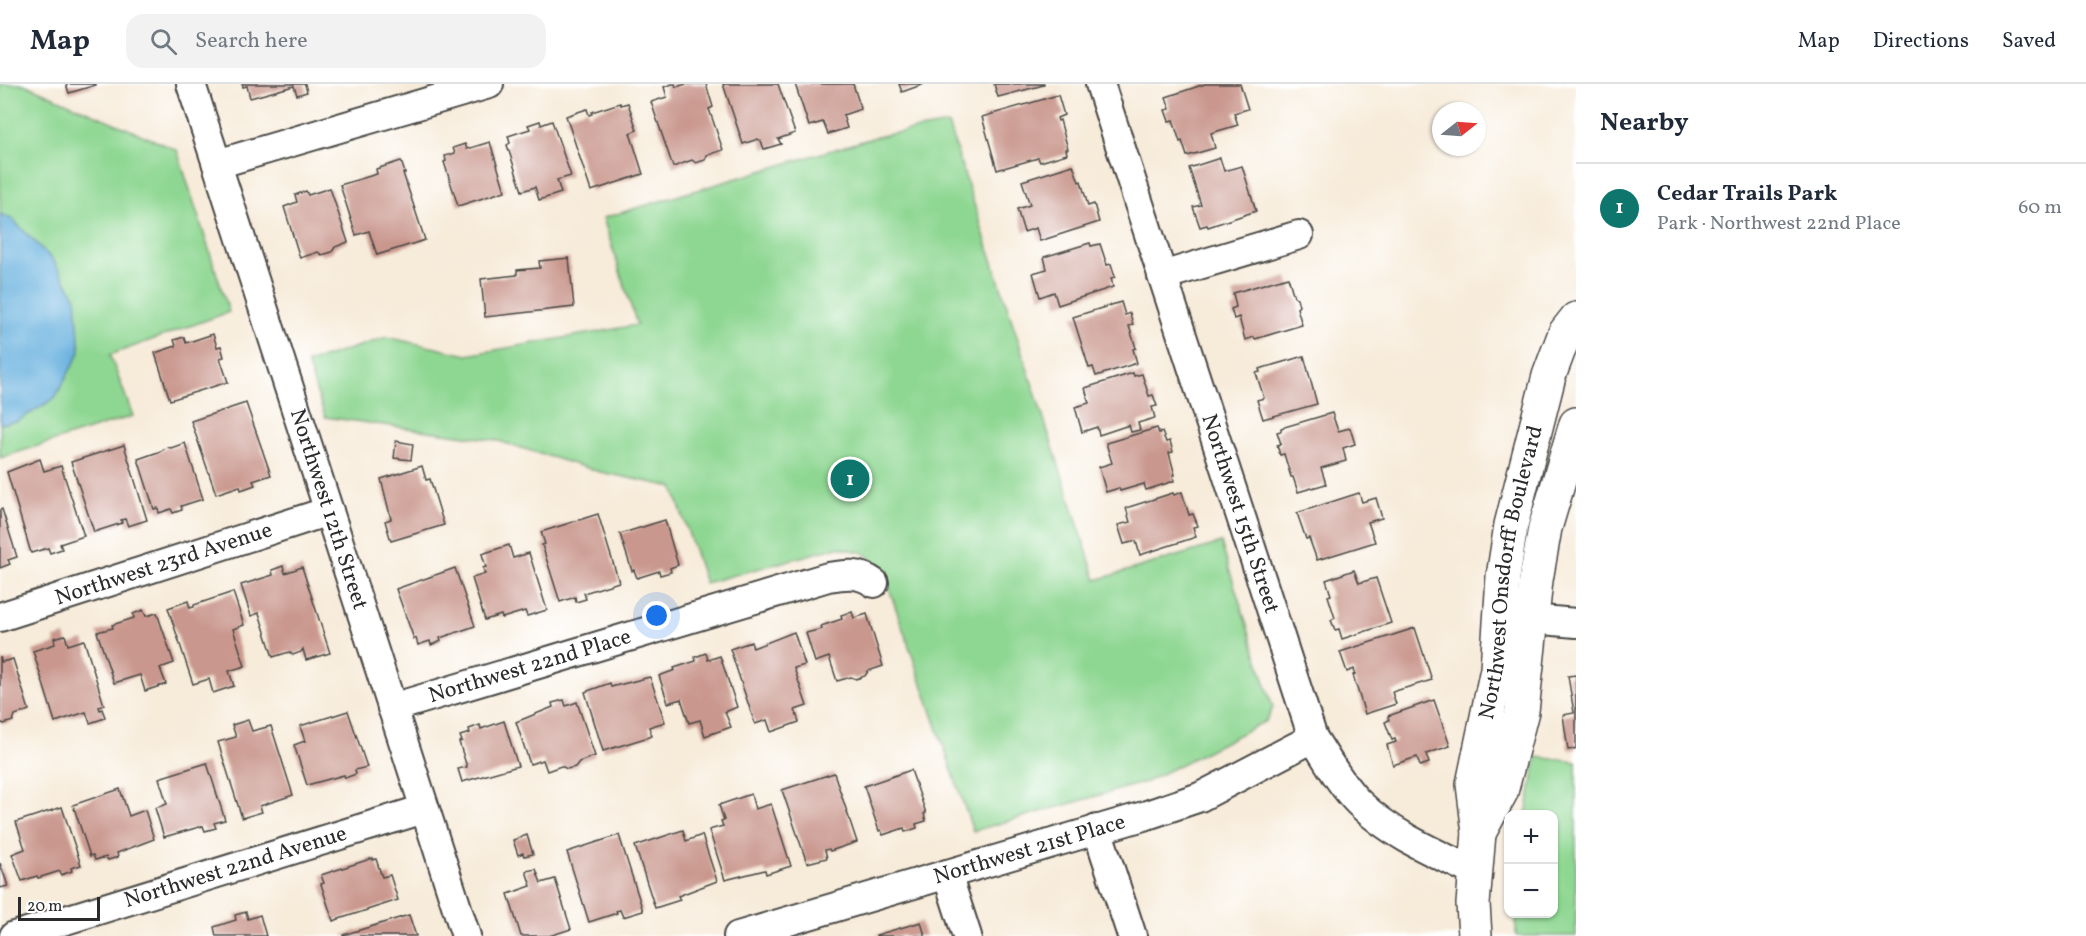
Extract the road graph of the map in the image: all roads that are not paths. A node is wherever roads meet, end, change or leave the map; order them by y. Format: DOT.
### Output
graph roads {
  1 [pos="191,84"];
  2 [pos="489,84"];
  3 [pos="1100,84"];
  4 [pos="217,164"];
  5 [pos="1299,235"];
  6 [pos="1162,276"];
  7 [pos="1576,319"];
  8 [pos="1576,424"];
  9 [pos="328,512"];
  10 [pos="874,583"];
  11 [pos="0,617"];
  12 [pos="1501,617"];
  13 [pos="1533,620"];
  14 [pos="1576,623"];
  15 [pos="392,708"];
  16 [pos="1313,738"];
  17 [pos="424,809"];
  18 [pos="1097,830"];
  19 [pos="1479,833"];
  20 [pos="1475,872"];
  21 [pos="947,874"];
  22 [pos="801,927"];
  23 [pos="14,936"];
  24 [pos="466,936"];
  25 [pos="738,936"];
  26 [pos="967,936"];
  27 [pos="1132,936"];
  28 [pos="1474,936"];
  1 -- 4 [label="street, Northwest 12th Street"];
  2 -- 4 [label="street"];
  3 -- 6 [label="street, Northwest 15th Street"];
  4 -- 9 [label="street, Northwest 12th Street"];
  5 -- 6 [label="street"];
  6 -- 16 [label="street, Northwest 15th Street"];
  7 -- 12 [label="street, Northwest Onsdorff Boulevard"];
  8 -- 13 [label="street, Northwest Onsdorff Boulevard"];
  9 -- 11 [label="street, Northwest 23rd Avenue"];
  9 -- 15 [label="street, Northwest 12th Street"];
  10 -- 15 [label="street, Northwest 22nd Place"];
  12 -- 13 [label="street"];
  12 -- 19 [label="street, Northwest Onsdorff Boulevard"];
  13 -- 14 [label="street"];
  13 -- 19 [label="street, Northwest Onsdorff Boulevard"];
  15 -- 17 [label="street, Northwest 12th Street"];
  16 -- 18 [label="street, Northwest 21st Place"];
  16 -- 20 [label="street, Northwest 15th Street"];
  17 -- 23 [label="street, Northwest 22nd Avenue"];
  17 -- 24 [label="street, Northwest 12th Street"];
  18 -- 21 [label="street, Northwest 21st Place"];
  18 -- 27 [label="street"];
  19 -- 20 [label="street, Northwest Onsdorff Boulevard"];
  20 -- 28 [label="street, Northwest Onsdorff Boulevard"];
  21 -- 22 [label="street, Northwest 21st Place"];
  21 -- 26 [label="street"];
  22 -- 25 [label="street, Northwest 21st Place"];
}
